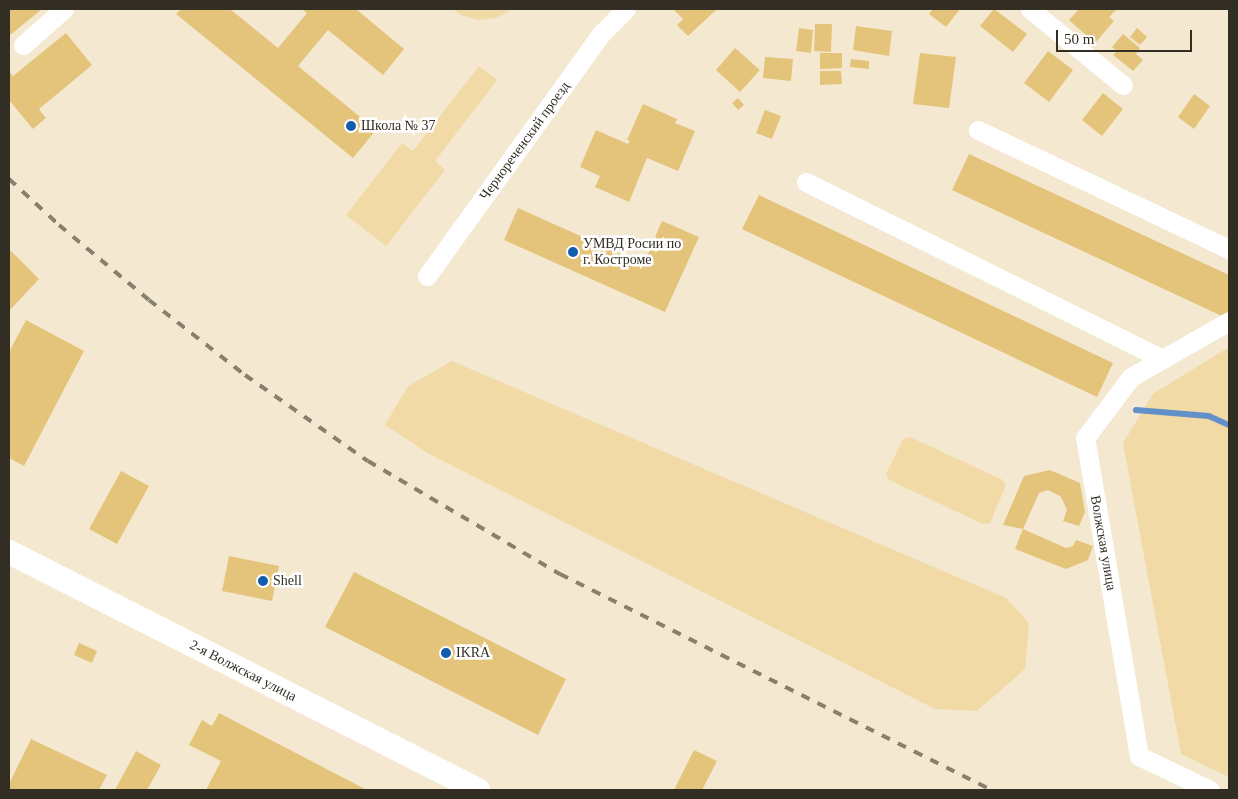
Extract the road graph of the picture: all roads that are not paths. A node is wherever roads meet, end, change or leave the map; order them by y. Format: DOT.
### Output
graph roads {
  1 [pos="64,9"];
  2 [pos="626,9"];
  3 [pos="1030,9"];
  4 [pos="23,45"];
  5 [pos="1123,85"];
  6 [pos="978,130"];
  7 [pos="806,182"];
  8 [pos="1229,248"];
  9 [pos="427,276"];
  10 [pos="1229,322"];
  11 [pos="1163,359"];
  12 [pos="9,552"];
  13 [pos="478,790"];
  14 [pos="1210,790"];
  1 -- 4 [label="street"];
  2 -- 9 [label="street, Чернореченский проезд"];
  3 -- 5 [label="street"];
  6 -- 8 [label="street"];
  7 -- 11 [label="street"];
  10 -- 11 [label="street, Волжская улица"];
  11 -- 14 [label="street, Волжская улица"];
  12 -- 13 [label="street, 2-я Волжская улица"];
}
